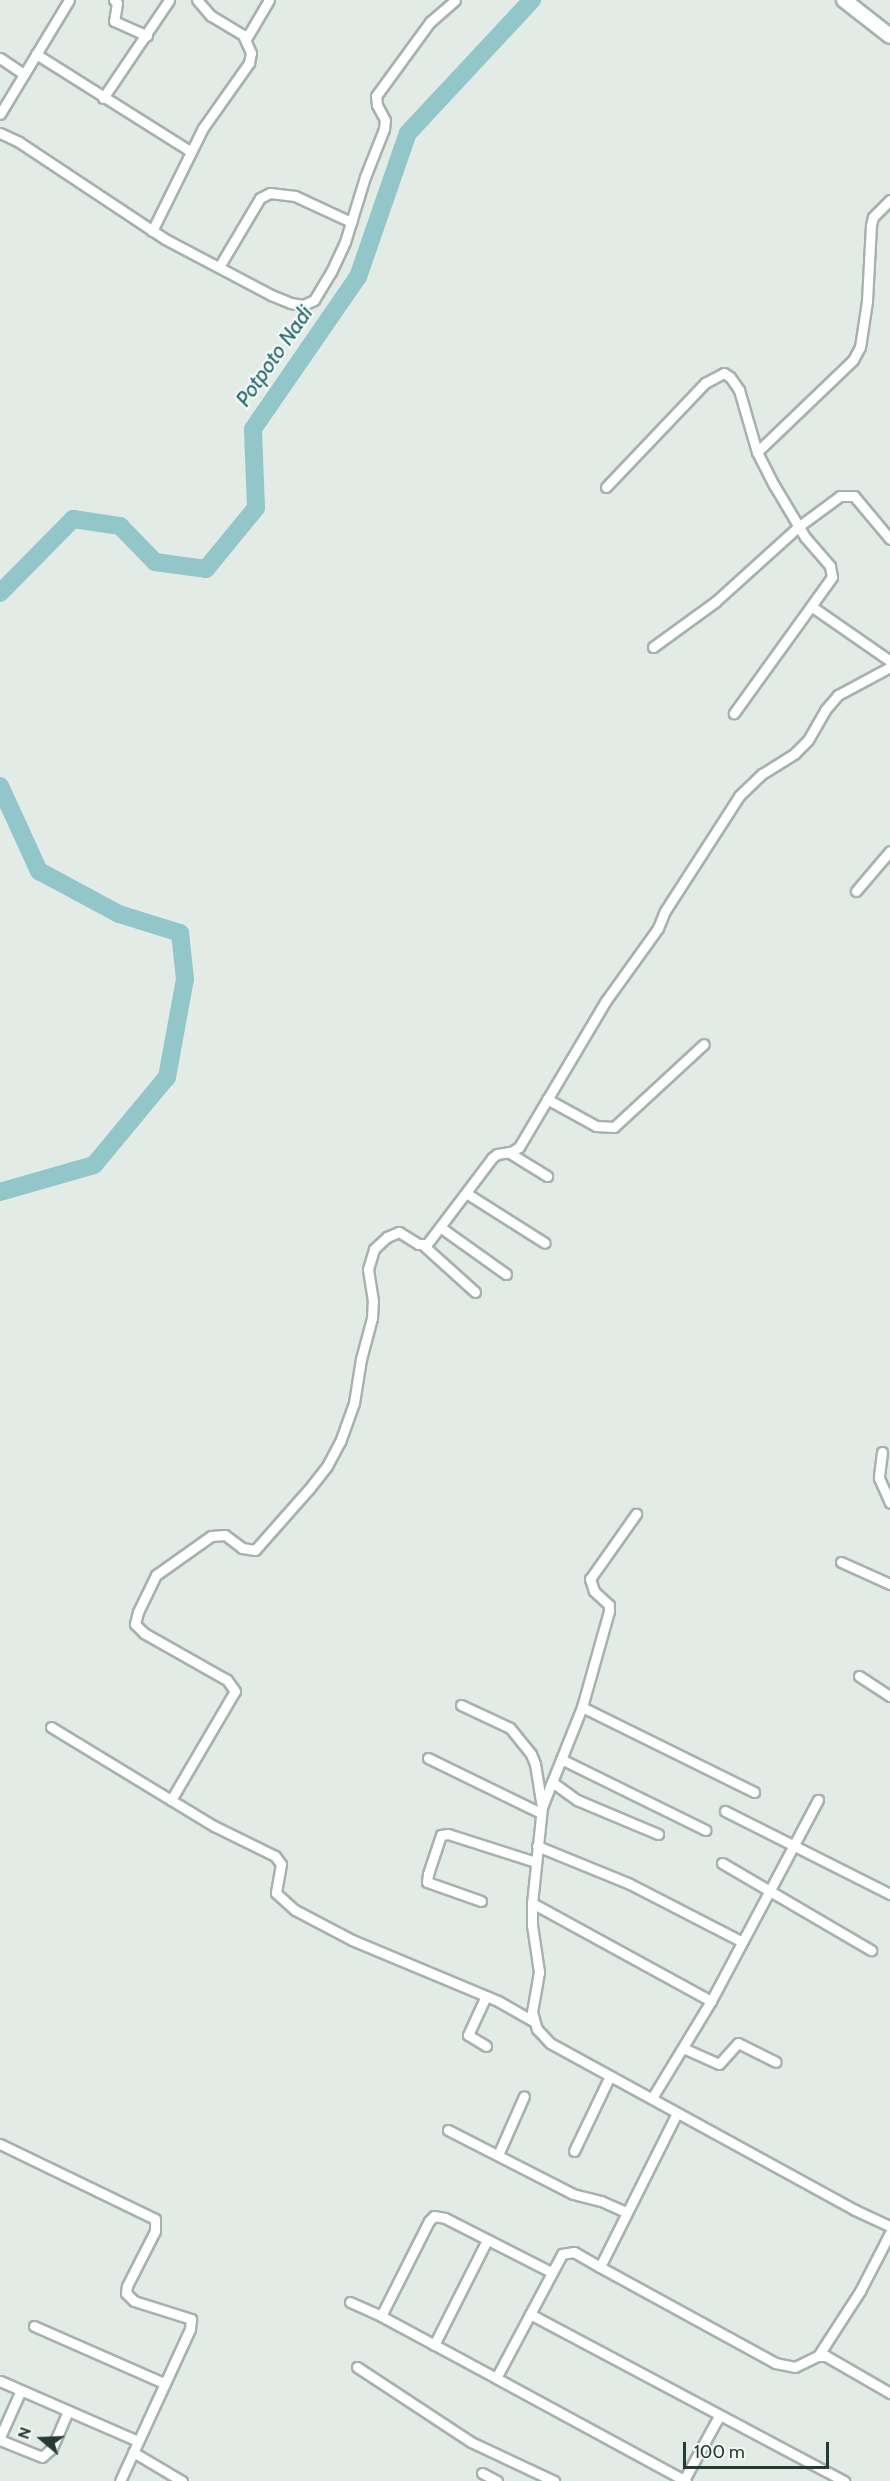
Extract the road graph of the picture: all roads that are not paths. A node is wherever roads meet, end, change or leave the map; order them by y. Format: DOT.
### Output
graph roads {
  1 [pos="69,0"];
  2 [pos="114,0"];
  3 [pos="169,0"];
  4 [pos="197,0"];
  5 [pos="269,0"];
  6 [pos="455,0"];
  7 [pos="844,0"];
  8 [pos="147,36"];
  9 [pos="890,36"];
  10 [pos="246,39"];
  11 [pos="36,54"];
  12 [pos="0,58"];
  13 [pos="24,74"];
  14 [pos="103,98"];
  15 [pos="0,114"];
  16 [pos="0,133"];
  17 [pos="190,151"];
  18 [pos="890,200"];
  19 [pos="351,222"];
  20 [pos="152,231"];
  21 [pos="219,267"];
  22 [pos="757,452"];
  23 [pos="606,487"];
  24 [pos="798,527"];
  25 [pos="890,539"];
  26 [pos="811,606"];
  27 [pos="653,647"];
  28 [pos="890,661"];
  29 [pos="890,667"];
  30 [pos="734,713"];
  31 [pos="890,851"];
  32 [pos="856,891"];
  33 [pos="704,1044"];
  34 [pos="547,1099"];
  35 [pos="508,1152"];
  36 [pos="547,1176"];
  37 [pos="466,1193"];
  38 [pos="440,1227"];
  39 [pos="545,1243"];
  40 [pos="423,1245"];
  41 [pos="506,1274"];
  42 [pos="475,1292"];
  43 [pos="882,1452"];
  44 [pos="890,1503"];
  45 [pos="636,1514"];
  46 [pos="842,1562"];
  47 [pos="890,1584"];
  48 [pos="859,1677"];
  49 [pos="890,1696"];
  50 [pos="461,1705"];
  51 [pos="582,1707"];
  52 [pos="51,1727"];
  53 [pos="428,1758"];
  54 [pos="561,1759"];
  55 [pos="552,1782"];
  56 [pos="754,1792"];
  57 [pos="171,1800"];
  58 [pos="818,1800"];
  59 [pos="541,1810"];
  60 [pos="724,1811"];
  61 [pos="705,1830"];
  62 [pos="658,1834"];
  63 [pos="537,1846"];
  64 [pos="794,1846"];
  65 [pos="536,1862"];
  66 [pos="722,1863"];
  67 [pos="768,1890"];
  68 [pos="890,1894"];
  69 [pos="482,1901"];
  70 [pos="532,1903"];
  71 [pos="741,1941"];
  72 [pos="871,1950"];
  73 [pos="486,1996"];
  74 [pos="711,2001"];
  75 [pos="533,2021"];
  76 [pos="486,2046"];
  77 [pos="683,2048"];
  78 [pos="776,2062"];
  79 [pos="610,2076"];
  80 [pos="524,2096"];
  81 [pos="652,2098"];
  82 [pos="677,2113"];
  83 [pos="448,2130"];
  84 [pos="0,2144"];
  85 [pos="574,2151"];
  86 [pos="498,2155"];
  87 [pos="626,2212"];
  88 [pos="890,2226"];
  89 [pos="890,2233"];
  90 [pos="487,2240"];
  91 [pos="600,2267"];
  92 [pos="551,2272"];
  93 [pos="350,2302"];
  94 [pos="530,2314"];
  95 [pos="381,2316"];
  96 [pos="34,2326"];
  97 [pos="434,2345"];
  98 [pos="818,2356"];
  99 [pos="357,2367"];
  100 [pos="496,2378"];
  101 [pos="0,2381"];
  102 [pos="164,2384"];
  103 [pos="21,2390"];
  104 [pos="890,2393"];
  105 [pos="68,2411"];
  106 [pos="720,2416"];
  107 [pos="0,2439"];
  108 [pos="138,2441"];
  109 [pos="133,2452"];
  110 [pos="482,2473"];
  111 [pos="685,2480"];
  112 [pos="120,2481"];
  113 [pos="182,2481"];
  114 [pos="497,2481"];
  115 [pos="554,2481"];
  116 [pos="844,2481"];
  1 -- 11 [label="street"];
  2 -- 8 [label="street"];
  3 -- 8 [label="street"];
  4 -- 10 [label="street"];
  5 -- 10 [label="street"];
  6 -- 19 [label="street"];
  7 -- 9 [label="main road"];
  8 -- 14 [label="street"];
  10 -- 17 [label="street"];
  11 -- 13 [label="street"];
  11 -- 14 [label="street"];
  12 -- 13 [label="street"];
  13 -- 15 [label="street"];
  14 -- 17 [label="street"];
  16 -- 20 [label="street"];
  17 -- 20 [label="street"];
  18 -- 22 [label="street"];
  19 -- 21 [label="street"];
  19 -- 21 [label="street"];
  20 -- 21 [label="street"];
  22 -- 23 [label="street"];
  22 -- 24 [label="street"];
  24 -- 25 [label="street"];
  24 -- 26 [label="street"];
  24 -- 27 [label="street"];
  26 -- 28 [label="street"];
  26 -- 30 [label="street"];
  29 -- 34 [label="street"];
  31 -- 32 [label="street"];
  33 -- 34 [label="street"];
  34 -- 35 [label="street"];
  35 -- 36 [label="street"];
  35 -- 37 [label="street"];
  37 -- 38 [label="street"];
  37 -- 39 [label="street"];
  38 -- 40 [label="street"];
  38 -- 41 [label="street"];
  40 -- 42 [label="street"];
  40 -- 57 [label="street"];
  43 -- 44 [label="street"];
  45 -- 51 [label="street"];
  46 -- 47 [label="street"];
  48 -- 49 [label="street"];
  50 -- 59 [label="street"];
  51 -- 54 [label="street"];
  51 -- 56 [label="street"];
  52 -- 57 [label="street"];
  53 -- 59 [label="street"];
  54 -- 55 [label="street"];
  54 -- 61 [label="street"];
  55 -- 59 [label="street"];
  55 -- 62 [label="street"];
  57 -- 73 [label="street"];
  58 -- 64 [label="street"];
  59 -- 63 [label="street"];
  60 -- 64 [label="street"];
  63 -- 65 [label="street"];
  63 -- 71 [label="street"];
  64 -- 67 [label="street"];
  64 -- 68 [label="street"];
  65 -- 69 [label="street"];
  65 -- 70 [label="street"];
  66 -- 67 [label="street"];
  67 -- 71 [label="street"];
  67 -- 72 [label="street"];
  70 -- 74 [label="street"];
  70 -- 75 [label="street"];
  71 -- 74 [label="street"];
  73 -- 75 [label="street"];
  73 -- 76 [label="street"];
  74 -- 77 [label="street"];
  75 -- 79 [label="street"];
  77 -- 78 [label="street"];
  77 -- 81 [label="street"];
  79 -- 81 [label="street"];
  79 -- 85 [label="street"];
  80 -- 86 [label="street"];
  81 -- 82 [label="street"];
  82 -- 87 [label="street"];
  82 -- 88 [label="street"];
  83 -- 86 [label="street"];
  84 -- 102 [label="street"];
  86 -- 87 [label="street"];
  87 -- 91 [label="street"];
  89 -- 98 [label="street"];
  90 -- 92 [label="street"];
  90 -- 95 [label="street"];
  90 -- 97 [label="street"];
  91 -- 92 [label="street"];
  91 -- 98 [label="street"];
  92 -- 94 [label="street"];
  93 -- 95 [label="street"];
  94 -- 100 [label="street"];
  94 -- 106 [label="street"];
  95 -- 97 [label="street"];
  96 -- 102 [label="street"];
  97 -- 100 [label="street"];
  98 -- 104 [label="street"];
  99 -- 115 [label="street"];
  100 -- 111 [label="street"];
  101 -- 103 [label="street"];
  102 -- 108 [label="street"];
  103 -- 105 [label="street"];
  103 -- 107 [label="street"];
  105 -- 107 [label="street"];
  105 -- 108 [label="street"];
  106 -- 111 [label="street"];
  106 -- 116 [label="street"];
  108 -- 109 [label="street"];
  109 -- 112 [label="street"];
  109 -- 113 [label="street"];
  110 -- 114 [label="street"];
}
